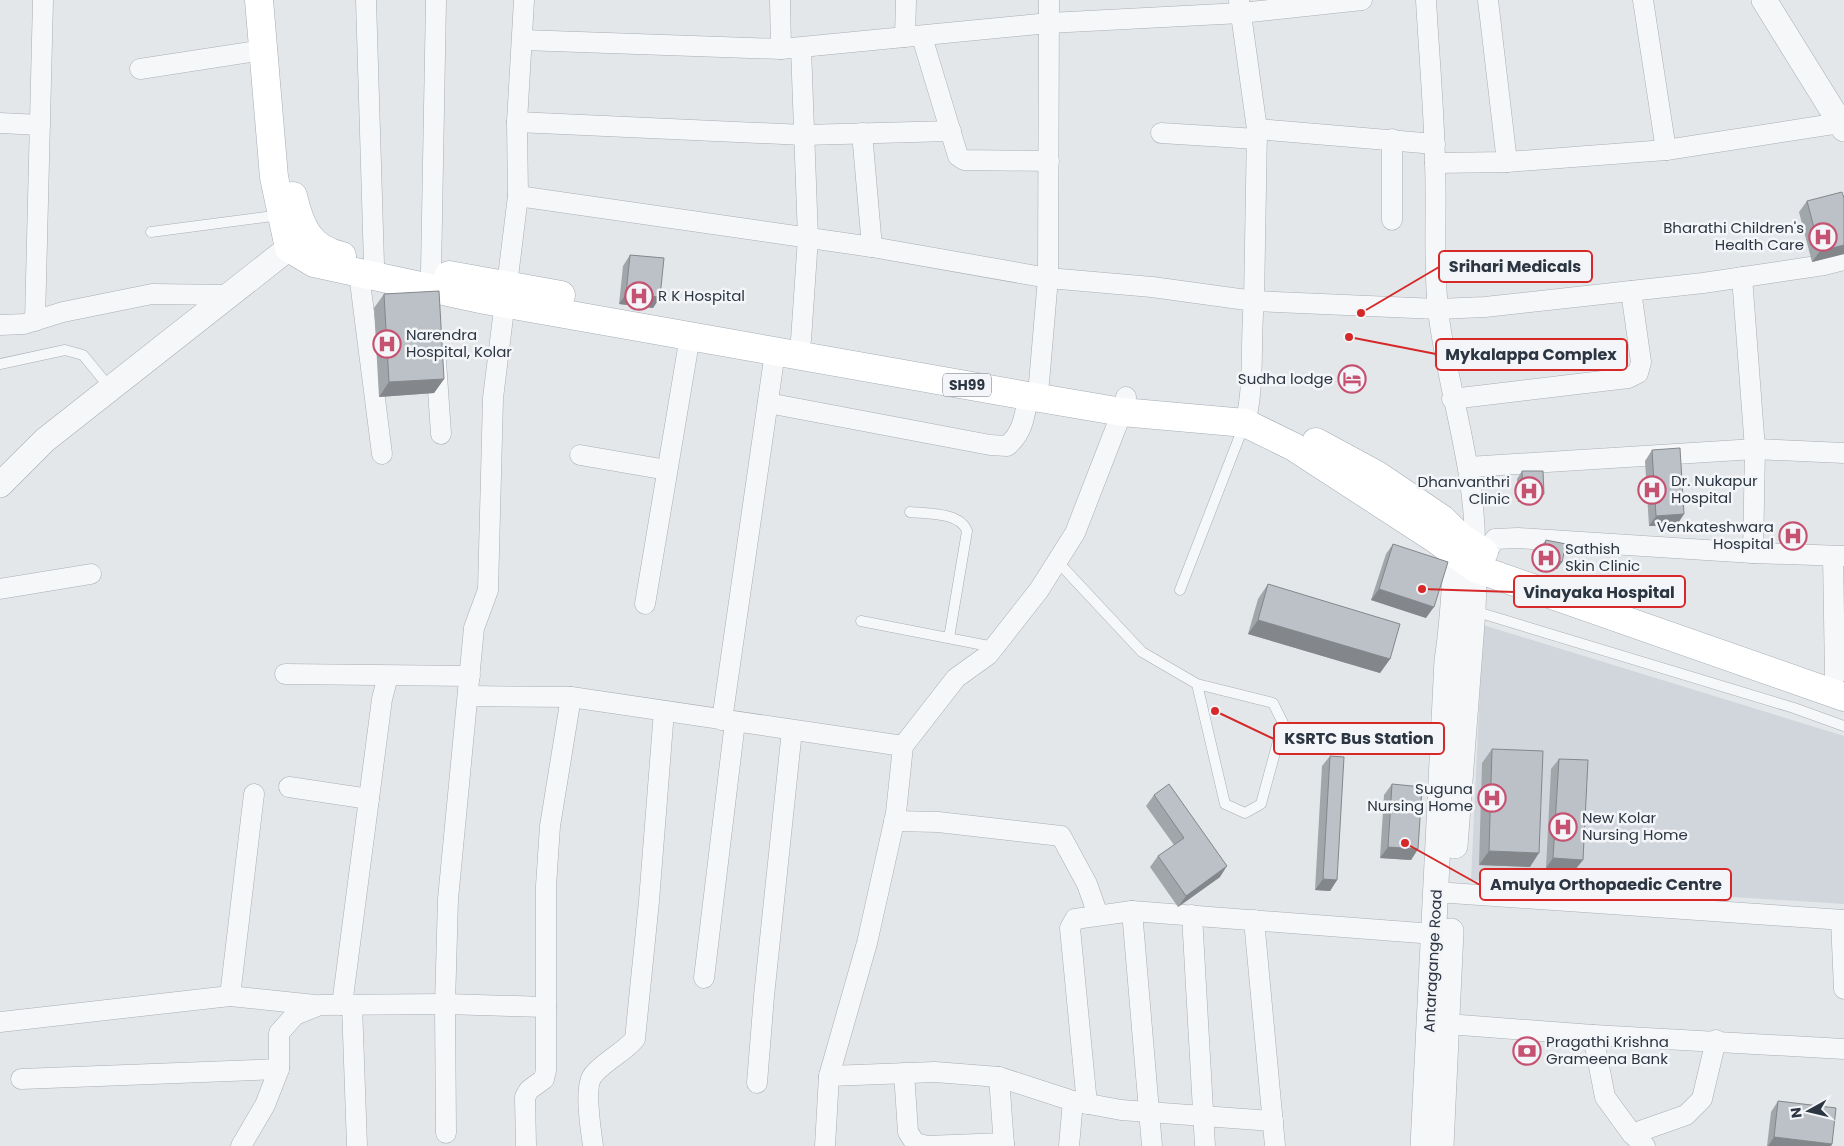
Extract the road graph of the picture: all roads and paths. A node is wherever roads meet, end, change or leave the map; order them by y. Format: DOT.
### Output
graph roads {
  1 [pos="43,0"];
  2 [pos="259,0"];
  3 [pos="276,0"];
  4 [pos="366,0"];
  5 [pos="436,0"];
  6 [pos="524,0"];
  7 [pos="780,0"];
  8 [pos="906,0"];
  9 [pos="1049,0"];
  10 [pos="1362,0"];
  11 [pos="1426,0"];
  12 [pos="1488,0"];
  13 [pos="1643,0"];
  14 [pos="1764,0"];
  15 [pos="1240,6"];
  16 [pos="1050,23"];
  17 [pos="913,37"];
  18 [pos="523,40"];
  19 [pos="801,48"];
  20 [pos="781,49"];
  21 [pos="263,50"];
  22 [pos="140,69"];
  23 [pos="517,122"];
  24 [pos="0,123"];
  25 [pos="40,124"];
  26 [pos="1842,126"];
  27 [pos="951,131"];
  28 [pos="862,133"];
  29 [pos="1161,134"];
  30 [pos="1257,134"];
  31 [pos="804,135"];
  32 [pos="1392,139"];
  33 [pos="1666,150"];
  34 [pos="1435,154"];
  35 [pos="1049,161"];
  36 [pos="1507,162"];
  37 [pos="518,196"];
  38 [pos="282,215"];
  39 [pos="1392,220"];
  40 [pos="151,232"];
  41 [pos="808,238"];
  42 [pos="872,247"];
  43 [pos="289,248"];
  44 [pos="1844,260"];
  45 [pos="367,269"];
  46 [pos="1742,277"];
  47 [pos="1048,278"];
  48 [pos="432,290"];
  49 [pos="1631,291"];
  50 [pos="506,294"];
  51 [pos="232,295"];
  52 [pos="1254,301"];
  53 [pos="1438,309"];
  54 [pos="35,322"];
  55 [pos="0,325"];
  56 [pos="690,336"];
  57 [pos="435,338"];
  58 [pos="801,340"];
  59 [pos="775,352"];
  60 [pos="0,364"];
  61 [pos="111,389"];
  62 [pos="1034,390"];
  63 [pos="1452,399"];
  64 [pos="768,403"];
  65 [pos="1124,404"];
  66 [pos="1247,415"];
  67 [pos="441,434"];
  68 [pos="1755,449"];
  69 [pos="1844,453"];
  70 [pos="382,454"];
  71 [pos="580,455"];
  72 [pos="1468,467"];
  73 [pos="667,470"];
  74 [pos="0,485"];
  75 [pos="910,512"];
  76 [pos="1471,546"];
  77 [pos="1752,553"];
  78 [pos="1839,556"];
  79 [pos="1057,561"];
  80 [pos="91,574"];
  81 [pos="0,589"];
  82 [pos="1180,590"];
  83 [pos="644,604"];
  84 [pos="1473,610"];
  85 [pos="861,621"];
  86 [pos="948,638"];
  87 [pos="994,647"];
  88 [pos="285,674"];
  89 [pos="388,676"];
  90 [pos="470,676"];
  91 [pos="1197,684"];
  92 [pos="1841,684"];
  93 [pos="468,696"];
  94 [pos="571,696"];
  95 [pos="664,711"];
  96 [pos="728,721"];
  97 [pos="1844,726"];
  98 [pos="792,730"];
  99 [pos="903,746"];
  100 [pos="289,787"];
  101 [pos="254,794"];
  102 [pos="369,798"];
  103 [pos="894,821"];
  104 [pos="1444,893"];
  105 [pos="1132,911"];
  106 [pos="1098,914"];
  107 [pos="1192,915"];
  108 [pos="1254,920"];
  109 [pos="1842,920"];
  110 [pos="1434,934"];
  111 [pos="704,978"];
  112 [pos="1844,989"];
  113 [pos="230,996"];
  114 [pos="445,1004"];
  115 [pos="320,1005"];
  116 [pos="347,1005"];
  117 [pos="546,1007"];
  118 [pos="0,1022"];
  119 [pos="1447,1024"];
  120 [pos="1593,1035"];
  121 [pos="1716,1040"];
  122 [pos="1844,1049"];
  123 [pos="279,1069"];
  124 [pos="904,1074"];
  125 [pos="829,1076"];
  126 [pos="999,1077"];
  127 [pos="21,1079"];
  128 [pos="757,1083"];
  129 [pos="1080,1102"];
  130 [pos="1150,1112"];
  131 [pos="1203,1117"];
  132 [pos="1273,1121"];
  133 [pos="446,1132"];
  134 [pos="1639,1140"];
  135 [pos="1004,1145"];
  136 [pos="240,1146"];
  137 [pos="357,1146"];
  138 [pos="526,1146"];
  139 [pos="593,1146"];
  140 [pos="825,1146"];
  141 [pos="1069,1146"];
  142 [pos="1152,1146"];
  143 [pos="1205,1146"];
  144 [pos="1275,1146"];
  145 [pos="1423,1146"];
  146 [pos="1441,1146"];
  1 -- 25 [label="street"];
  2 -- 21 [label="main road"];
  3 -- 45 [label="main road, SH99"];
  4 -- 45 [label="street"];
  5 -- 48 [label="street"];
  6 -- 18 [label="street"];
  7 -- 20 [label="street"];
  8 -- 17 [label="street"];
  9 -- 16 [label="street"];
  10 -- 15 [label="street"];
  11 -- 34 [label="street"];
  12 -- 36 [label="street"];
  13 -- 33 [label="street"];
  14 -- 26 [label="street"];
  15 -- 16 [label="street"];
  15 -- 30 [label="street"];
  16 -- 17 [label="street"];
  16 -- 35 [label="street"];
  17 -- 19 [label="street"];
  17 -- 27 [label="street"];
  18 -- 20 [label="street"];
  18 -- 23 [label="street"];
  19 -- 20 [label="street"];
  19 -- 31 [label="street"];
  21 -- 22 [label="street"];
  21 -- 38 [label="main road"];
  23 -- 31 [label="street"];
  23 -- 37 [label="street"];
  24 -- 25 [label="street"];
  25 -- 54 [label="street"];
  26 -- 33 [label="street"];
  27 -- 28 [label="street"];
  27 -- 35 [label="street"];
  28 -- 31 [label="street"];
  28 -- 42 [label="street"];
  29 -- 30 [label="street"];
  30 -- 32 [label="street"];
  30 -- 52 [label="street"];
  31 -- 41 [label="street"];
  32 -- 34 [label="street"];
  32 -- 39 [label="street"];
  33 -- 36 [label="street"];
  34 -- 36 [label="street"];
  34 -- 53 [label="street"];
  35 -- 47 [label="street"];
  37 -- 41 [label="street"];
  37 -- 50 [label="street"];
  38 -- 40 [label="lane"];
  38 -- 43 [label="main road"];
  41 -- 42 [label="street"];
  41 -- 58 [label="street"];
  42 -- 47 [label="street"];
  43 -- 45 [label="main road, SH99"];
  43 -- 51 [label="street"];
  44 -- 46 [label="street"];
  45 -- 48 [label="main road, SH99"];
  45 -- 70 [label="street"];
  46 -- 49 [label="street"];
  46 -- 68 [label="street"];
  47 -- 52 [label="street"];
  47 -- 62 [label="street"];
  48 -- 50 [label="main road, SH99"];
  49 -- 53 [label="street"];
  49 -- 63 [label="street"];
  50 -- 56 [label="main road, SH99"];
  50 -- 58 [label="main road, SH99"];
  50 -- 90 [label="street"];
  51 -- 54 [label="street"];
  51 -- 61 [label="street"];
  52 -- 53 [label="street"];
  52 -- 66 [label="street"];
  53 -- 63 [label="street"];
  54 -- 55 [label="street"];
  56 -- 59 [label="main road, SH99"];
  56 -- 73 [label="street"];
  57 -- 67 [label="street"];
  58 -- 62 [label="main road, SH99"];
  59 -- 62 [label="main road, SH99"];
  59 -- 64 [label="street"];
  60 -- 61 [label="lane"];
  61 -- 74 [label="street"];
  62 -- 64 [label="street"];
  62 -- 65 [label="main road, SH99"];
  63 -- 72 [label="street"];
  64 -- 96 [label="street"];
  65 -- 66 [label="main road, SH99"];
  65 -- 79 [label="street"];
  66 -- 76 [label="main road, SH99"];
  66 -- 82 [label="lane"];
  68 -- 69 [label="street"];
  68 -- 72 [label="street"];
  68 -- 77 [label="street"];
  71 -- 73 [label="street"];
  72 -- 76 [label="street"];
  73 -- 83 [label="street"];
  75 -- 86 [label="lane"];
  76 -- 77 [label="street"];
  76 -- 84 [label="street, Antaragange Road"];
  76 -- 92 [label="main road, SH99"];
  76 -- 104 [label="street, Antaragange Road"];
  77 -- 78 [label="street"];
  78 -- 92 [label="street"];
  79 -- 87 [label="street"];
  79 -- 91 [label="lane"];
  80 -- 81 [label="street"];
  84 -- 97 [label="lane"];
  84 -- 104 [label="street, Antaragange Road"];
  85 -- 86 [label="lane"];
  86 -- 87 [label="lane"];
  87 -- 99 [label="street"];
  88 -- 89 [label="street"];
  89 -- 90 [label="street"];
  89 -- 102 [label="street"];
  90 -- 93 [label="street"];
  91 -- 91 [label="lane"];
  93 -- 94 [label="street"];
  93 -- 114 [label="street"];
  94 -- 95 [label="street"];
  94 -- 117 [label="street"];
  95 -- 96 [label="street"];
  95 -- 139 [label="street"];
  96 -- 98 [label="street"];
  96 -- 111 [label="street"];
  98 -- 99 [label="street"];
  98 -- 128 [label="street"];
  99 -- 103 [label="street"];
  100 -- 102 [label="street"];
  101 -- 113 [label="street"];
  102 -- 116 [label="street"];
  103 -- 106 [label="street"];
  103 -- 125 [label="street"];
  104 -- 109 [label="street"];
  104 -- 110 [label="street, Antaragange Road"];
  104 -- 119 [label="street, Antaragange Road"];
  105 -- 106 [label="street"];
  105 -- 107 [label="street"];
  105 -- 130 [label="street"];
  106 -- 129 [label="street"];
  107 -- 108 [label="street"];
  107 -- 131 [label="street"];
  108 -- 110 [label="street"];
  108 -- 132 [label="street"];
  109 -- 112 [label="street"];
  110 -- 145 [label="street, Antaragange Road"];
  113 -- 115 [label="street"];
  113 -- 118 [label="street"];
  114 -- 116 [label="street"];
  114 -- 117 [label="street"];
  114 -- 133 [label="street"];
  115 -- 116 [label="street"];
  115 -- 123 [label="street"];
  116 -- 137 [label="street"];
  117 -- 138 [label="street"];
  119 -- 120 [label="street"];
  119 -- 146 [label="street, Antaragange Road"];
  120 -- 121 [label="street"];
  120 -- 134 [label="street"];
  121 -- 122 [label="street"];
  121 -- 134 [label="street"];
  123 -- 127 [label="street"];
  123 -- 136 [label="street"];
  124 -- 125 [label="street"];
  124 -- 126 [label="street"];
  124 -- 135 [label="street"];
  125 -- 140 [label="street"];
  126 -- 129 [label="street"];
  126 -- 135 [label="street"];
  129 -- 130 [label="street"];
  129 -- 141 [label="street"];
  130 -- 131 [label="street"];
  130 -- 142 [label="street"];
  131 -- 132 [label="street"];
  131 -- 143 [label="street"];
  132 -- 144 [label="street"];
}
